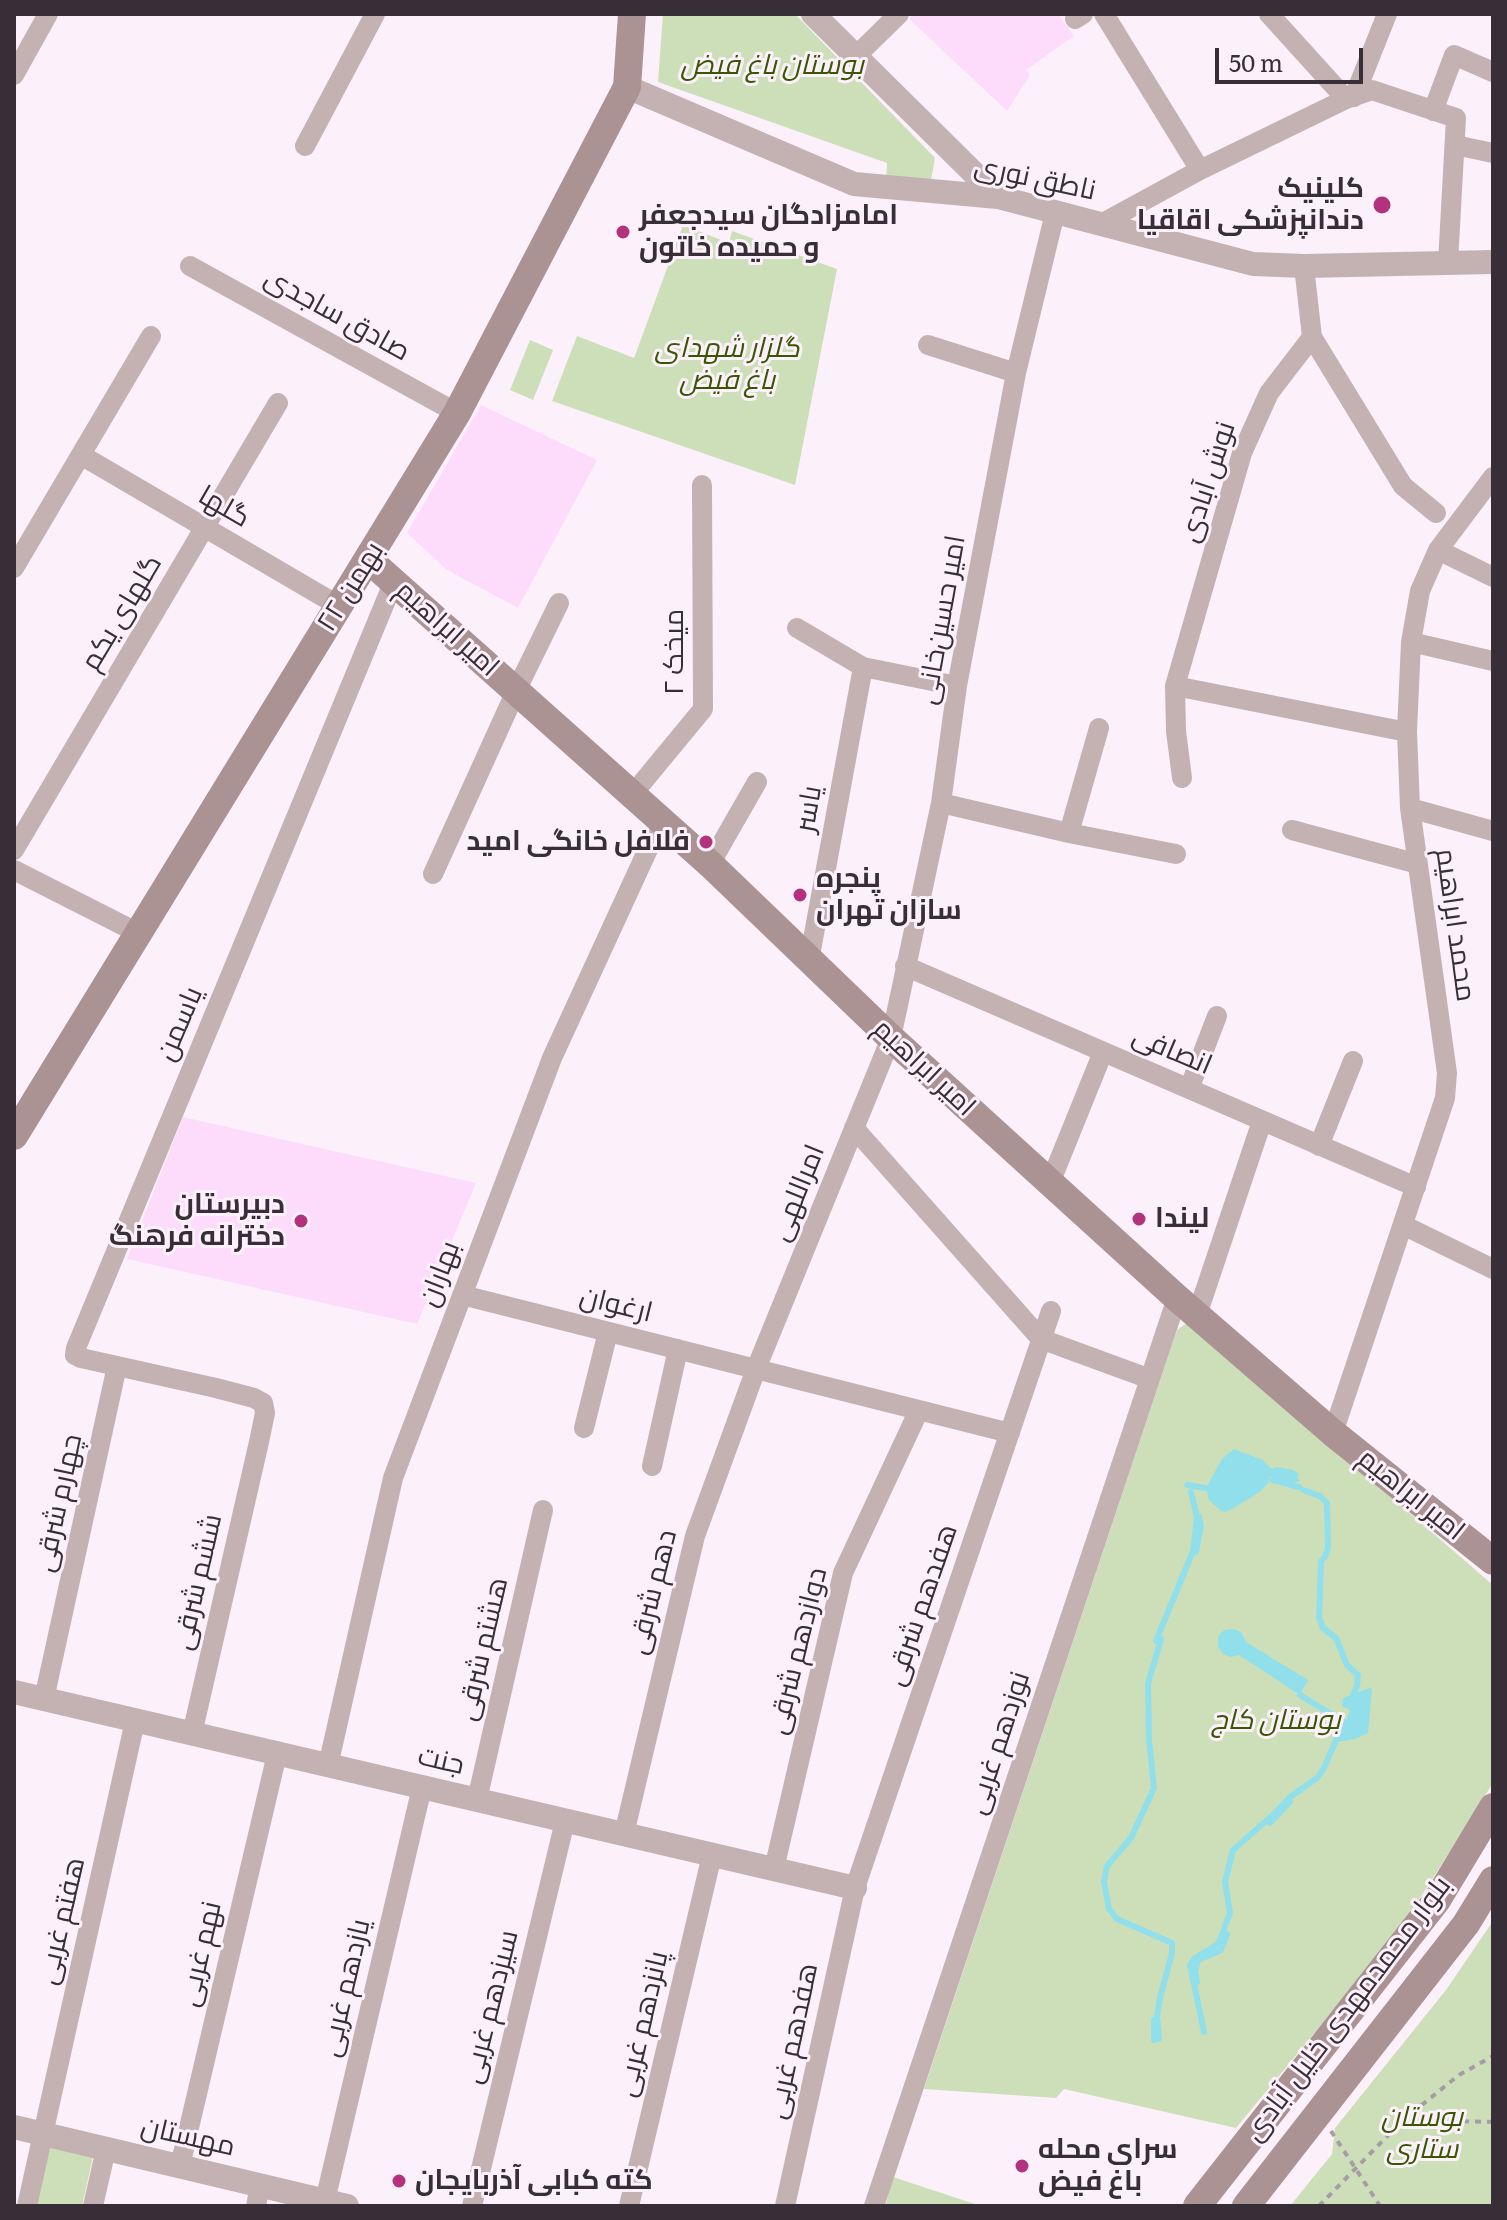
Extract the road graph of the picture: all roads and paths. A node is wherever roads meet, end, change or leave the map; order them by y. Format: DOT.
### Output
graph roads {
  1 [pos="48,14"];
  2 [pos="375,14"];
  3 [pos="632,14"];
  4 [pos="813,14"];
  5 [pos="899,14"];
  6 [pos="1104,14"];
  7 [pos="1269,14"];
  8 [pos="1387,14"];
  9 [pos="855,57"];
  10 [pos="1493,72"];
  11 [pos="14,75"];
  12 [pos="627,87"];
  13 [pos="1357,95"];
  14 [pos="1433,111"];
  15 [pos="1455,145"];
  16 [pos="305,146"];
  17 [pos="1493,153"];
  18 [pos="1200,170"];
  19 [pos="998,197"];
  20 [pos="1055,213"];
  21 [pos="1101,224"];
  22 [pos="1493,262"];
  23 [pos="1448,263"];
  24 [pos="190,266"];
  25 [pos="1304,266"];
  26 [pos="151,336"];
  27 [pos="1312,337"];
  28 [pos="928,345"];
  29 [pos="1016,373"];
  30 [pos="278,403"];
  31 [pos="457,413"];
  32 [pos="81,455"];
  33 [pos="1493,477"];
  34 [pos="702,485"];
  35 [pos="1436,513"];
  36 [pos="205,528"];
  37 [pos="1438,550"];
  38 [pos="369,560"];
  39 [pos="14,568"];
  40 [pos="1493,577"];
  41 [pos="394,581"];
  42 [pos="559,603"];
  43 [pos="339,606"];
  44 [pos="797,628"];
  45 [pos="1411,642"];
  46 [pos="1493,661"];
  47 [pos="863,667"];
  48 [pos="957,686"];
  49 [pos="1175,686"];
  50 [pos="516,691"];
  51 [pos="1099,728"];
  52 [pos="1407,732"];
  53 [pos="1182,778"];
  54 [pos="757,782"];
  55 [pos="632,795"];
  56 [pos="941,803"];
  57 [pos="1410,808"];
  58 [pos="661,821"];
  59 [pos="1292,830"];
  60 [pos="1493,831"];
  61 [pos="1069,833"];
  62 [pos="14,850"];
  63 [pos="1176,854"];
  64 [pos="710,864"];
  65 [pos="1418,864"];
  66 [pos="14,870"];
  67 [pos="433,874"];
  68 [pos="140,934"];
  69 [pos="809,961"];
  70 [pos="905,966"];
  71 [pos="1217,1016"];
  72 [pos="891,1038"];
  73 [pos="1103,1052"];
  74 [pos="1353,1061"];
  75 [pos="1189,1089"];
  76 [pos="1262,1121"];
  77 [pos="854,1128"];
  78 [pos="14,1136"];
  79 [pos="1319,1146"];
  80 [pos="1050,1183"];
  81 [pos="1416,1187"];
  82 [pos="1403,1225"];
  83 [pos="1493,1269"];
  84 [pos="462,1295"];
  85 [pos="1187,1307"];
  86 [pos="1051,1311"];
  87 [pos="608,1332"];
  88 [pos="1041,1339"];
  89 [pos="678,1349"];
  90 [pos="117,1366"];
  91 [pos="756,1369"];
  92 [pos="1150,1379"];
  93 [pos="216,1388"];
  94 [pos="919,1410"];
  95 [pos="584,1428"];
  96 [pos="1010,1433"];
  97 [pos="1333,1433"];
  98 [pos="652,1466"];
  99 [pos="543,1510"];
  100 [pos="1493,1561"];
  101 [pos="14,1692"];
  102 [pos="44,1699"];
  103 [pos="135,1721"];
  104 [pos="192,1734"];
  105 [pos="277,1754"];
  106 [pos="328,1766"];
  107 [pos="422,1787"];
  108 [pos="477,1800"];
  109 [pos="1493,1807"];
  110 [pos="565,1821"];
  111 [pos="624,1834"];
  112 [pos="712,1855"];
  113 [pos="774,1869"];
  114 [pos="1493,1880"];
  115 [pos="855,1888"];
  116 [pos="1493,2056"];
  117 [pos="1320,2113"];
  118 [pos="1403,2120"];
  119 [pos="1493,2122"];
  120 [pos="14,2127"];
  121 [pos="43,2134"];
  122 [pos="106,2149"];
  123 [pos="180,2166"];
  124 [pos="1356,2169"];
  125 [pos="258,2196"];
  126 [pos="336,2203"];
  127 [pos="27,2206"];
  128 [pos="93,2206"];
  129 [pos="472,2206"];
  130 [pos="629,2206"];
  131 [pos="785,2206"];
  132 [pos="874,2206"];
  133 [pos="1197,2206"];
  134 [pos="1246,2206"];
  135 [pos="1319,2206"];
  136 [pos="1380,2206"];
  1 -- 11 [label="street"];
  2 -- 16 [label="street"];
  3 -- 12 [label="main road, ۲۲ بهمن"];
  4 -- 9 [label="street"];
  5 -- 9 [label="street"];
  6 -- 18 [label="street"];
  7 -- 13 [label="street"];
  8 -- 13 [label="street"];
  9 -- 19 [label="street"];
  10 -- 14 [label="street"];
  12 -- 19 [label="street, ناطق نوری"];
  12 -- 31 [label="main road, ۲۲ بهمن"];
  13 -- 14 [label="street"];
  13 -- 18 [label="street"];
  14 -- 15 [label="street"];
  15 -- 17 [label="street"];
  15 -- 23 [label="street"];
  18 -- 21 [label="street"];
  19 -- 20 [label="street, ناطق نوری"];
  20 -- 21 [label="street, ناطق نوری"];
  20 -- 29 [label="street, امیر حسین‌خانی"];
  21 -- 25 [label="street, ناطق نوری"];
  22 -- 23 [label="street, ناطق نوری"];
  23 -- 25 [label="street, ناطق نوری"];
  24 -- 31 [label="street, صادق ساجدی"];
  25 -- 27 [label="street"];
  26 -- 32 [label="street"];
  27 -- 35 [label="street"];
  27 -- 49 [label="street, نوش آبادی"];
  28 -- 29 [label="street"];
  29 -- 48 [label="street, امیر حسین‌خانی"];
  30 -- 36 [label="street, گلهای یکم"];
  31 -- 38 [label="main road, ۲۲ بهمن"];
  32 -- 36 [label="street, گلها"];
  32 -- 39 [label="street"];
  33 -- 37 [label="street, محمد ابراهیم"];
  34 -- 55 [label="street, میخک ۲"];
  36 -- 43 [label="street, گلها"];
  36 -- 62 [label="street, گلهای یکم"];
  37 -- 40 [label="street"];
  37 -- 45 [label="street, محمد ابراهیم"];
  38 -- 41 [label="main road, امیر ابراهیم"];
  38 -- 43 [label="main road, ۲۲ بهمن"];
  41 -- 50 [label="main road, امیر ابراهیم"];
  41 -- 90 [label="street, یاسمن"];
  42 -- 50 [label="street"];
  43 -- 68 [label="main road, ۲۲ بهمن"];
  44 -- 47 [label="street"];
  45 -- 46 [label="street"];
  45 -- 52 [label="street, محمد ابراهیم"];
  47 -- 48 [label="street"];
  47 -- 69 [label="street, یاسر"];
  48 -- 56 [label="street, امیر حسین‌خانی"];
  49 -- 52 [label="street"];
  49 -- 53 [label="street, نوش آبادی"];
  50 -- 55 [label="main road, امیر ابراهیم"];
  50 -- 67 [label="street"];
  51 -- 61 [label="street"];
  52 -- 57 [label="street, محمد ابراهیم"];
  54 -- 64 [label="street"];
  55 -- 58 [label="main road, امیر ابراهیم"];
  56 -- 61 [label="street"];
  56 -- 70 [label="street, امیر حسین‌خانی"];
  57 -- 60 [label="street"];
  57 -- 65 [label="street, محمد ابراهیم"];
  58 -- 64 [label="main road, امیر ابراهیم"];
  58 -- 84 [label="street, بهاران"];
  59 -- 65 [label="street"];
  61 -- 63 [label="street"];
  64 -- 69 [label="main road, امیر ابراهیم"];
  65 -- 81 [label="street, محمد ابراهیم"];
  66 -- 68 [label="street"];
  68 -- 78 [label="main road, ۲۲ بهمن"];
  69 -- 72 [label="main road, امیر ابراهیم"];
  70 -- 72 [label="street, امیر حسین‌خانی"];
  70 -- 73 [label="street, انصافی"];
  71 -- 75 [label="street"];
  72 -- 77 [label="street, امراللهی"];
  72 -- 80 [label="main road, امیر ابراهیم"];
  73 -- 75 [label="street, انصافی"];
  73 -- 80 [label="street"];
  74 -- 79 [label="street"];
  75 -- 76 [label="street, انصافی"];
  76 -- 79 [label="street, انصافی"];
  76 -- 85 [label="street, نوزدهم غربی"];
  77 -- 88 [label="street"];
  77 -- 91 [label="street, امراللهی"];
  79 -- 81 [label="street, انصافی"];
  80 -- 85 [label="main road, امیر ابراهیم"];
  81 -- 82 [label="street, محمد ابراهیم"];
  82 -- 83 [label="street"];
  82 -- 97 [label="street, محمد ابراهیم"];
  84 -- 87 [label="street, ارغوان"];
  84 -- 106 [label="street, بهاران"];
  85 -- 92 [label="street, نوزدهم غربی"];
  85 -- 97 [label="main road, امیر ابراهیم"];
  86 -- 88 [label="street, هفدهم شرقی"];
  87 -- 89 [label="street, ارغوان"];
  87 -- 95 [label="street"];
  88 -- 92 [label="street"];
  88 -- 96 [label="street, هفدهم شرقی"];
  89 -- 91 [label="street, ارغوان"];
  89 -- 98 [label="street"];
  90 -- 93 [label="street, یاسمن"];
  90 -- 102 [label="street, چهارم شرقی"];
  91 -- 94 [label="street, ارغوان"];
  91 -- 111 [label="street, دهم شرقی"];
  92 -- 132 [label="street, نوزدهم غربی"];
  93 -- 104 [label="street, ششم شرقی"];
  94 -- 96 [label="street, ارغوان"];
  94 -- 113 [label="street, دوازدهم شرقی"];
  96 -- 115 [label="street, هفدهم شرقی"];
  97 -- 100 [label="main road, امیر ابراهیم"];
  99 -- 108 [label="street, هشتم شرقی"];
  101 -- 102 [label="street, جنت"];
  102 -- 103 [label="street, جنت"];
  103 -- 104 [label="street, جنت"];
  103 -- 121 [label="street, هفتم غربی"];
  104 -- 105 [label="street, جنت"];
  105 -- 106 [label="street, جنت"];
  105 -- 123 [label="street, نهم غربی"];
  106 -- 107 [label="street, جنت"];
  107 -- 108 [label="street, جنت"];
  107 -- 126 [label="street, یازدهم غربی"];
  108 -- 110 [label="street, جنت"];
  109 -- 133 [label="main road, بلوار محمدمهدی خلیل آبادی"];
  110 -- 111 [label="street, جنت"];
  110 -- 129 [label="street, سیزدهم غربی"];
  111 -- 112 [label="street, جنت"];
  112 -- 113 [label="street, جنت"];
  112 -- 130 [label="street, پانزدهم غربی"];
  113 -- 115 [label="street, جنت"];
  114 -- 117 [label="main road, بلوار محمدمهدی خلیل آبادی"];
  115 -- 131 [label="street, هفدهم غربی"];
  116 -- 118 [label="path"];
  117 -- 124 [label="path"];
  117 -- 134 [label="main road, بلوار محمدمهدی خلیل آبادی"];
  118 -- 119 [label="path"];
  118 -- 124 [label="path"];
  120 -- 121 [label="street, مهستان"];
  121 -- 122 [label="street, مهستان"];
  121 -- 127 [label="street, هفتم غربی"];
  122 -- 123 [label="street, مهستان"];
  122 -- 128 [label="street"];
  123 -- 125 [label="street, مهستان"];
  124 -- 135 [label="path"];
  124 -- 136 [label="path"];
  125 -- 126 [label="street, مهستان"];
}
